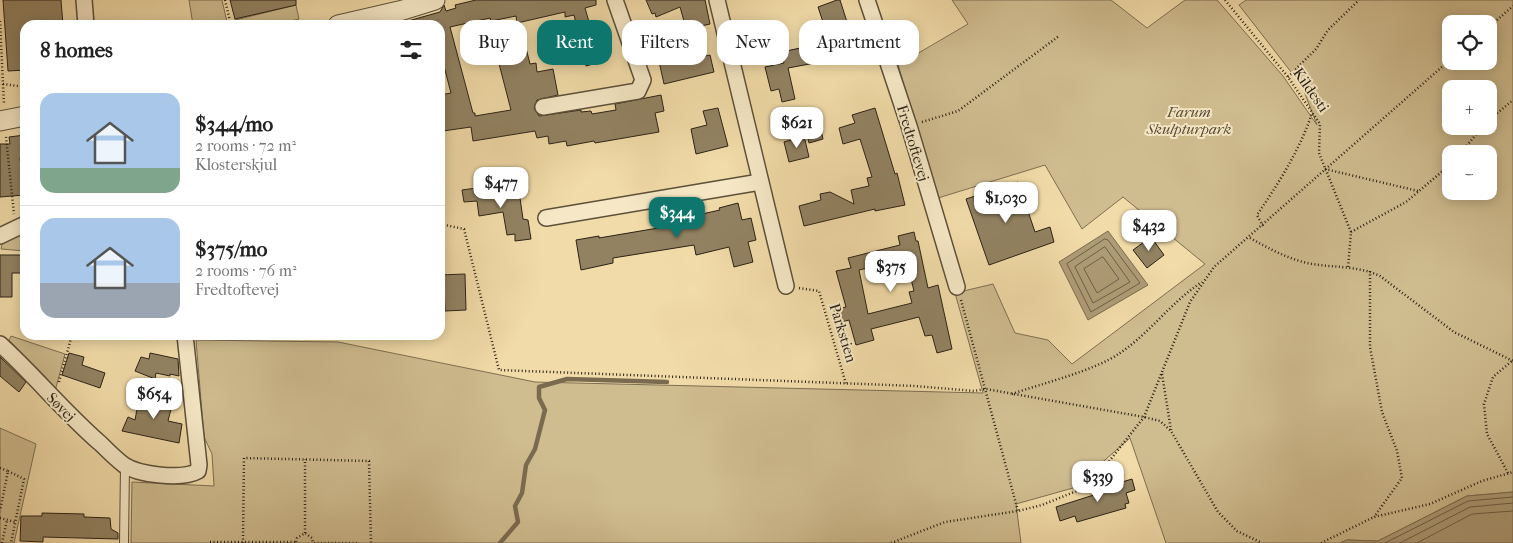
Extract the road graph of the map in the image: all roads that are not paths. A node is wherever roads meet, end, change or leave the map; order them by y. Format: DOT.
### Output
graph roads {
  1 [pos="84,0"];
  2 [pos="435,0"];
  3 [pos="615,0"];
  4 [pos="717,0"];
  5 [pos="867,0"];
  6 [pos="414,3"];
  7 [pos="86,20"];
  8 [pos="355,20"];
  9 [pos="543,107"];
  10 [pos="20,117"];
  11 [pos="2,120"];
  12 [pos="760,182"];
  13 [pos="546,218"];
  14 [pos="20,226"];
  15 [pos="0,236"];
  16 [pos="786,286"];
  17 [pos="957,287"];
  18 [pos="186,340"];
  19 [pos="0,344"];
  20 [pos="125,466"];
  21 [pos="124,543"];
  1 -- 7 [label="street"];
  2 -- 6 [label="street"];
  3 -- 9 [label="street"];
  4 -- 12 [label="street"];
  5 -- 17 [label="street, Fredtoftevej"];
  6 -- 8 [label="street"];
  10 -- 11 [label="street"];
  12 -- 13 [label="street"];
  12 -- 16 [label="street"];
  14 -- 15 [label="street"];
  18 -- 20 [label="street, Søvej"];
  19 -- 20 [label="street, Søvej"];
  20 -- 21 [label="lane"];
}
